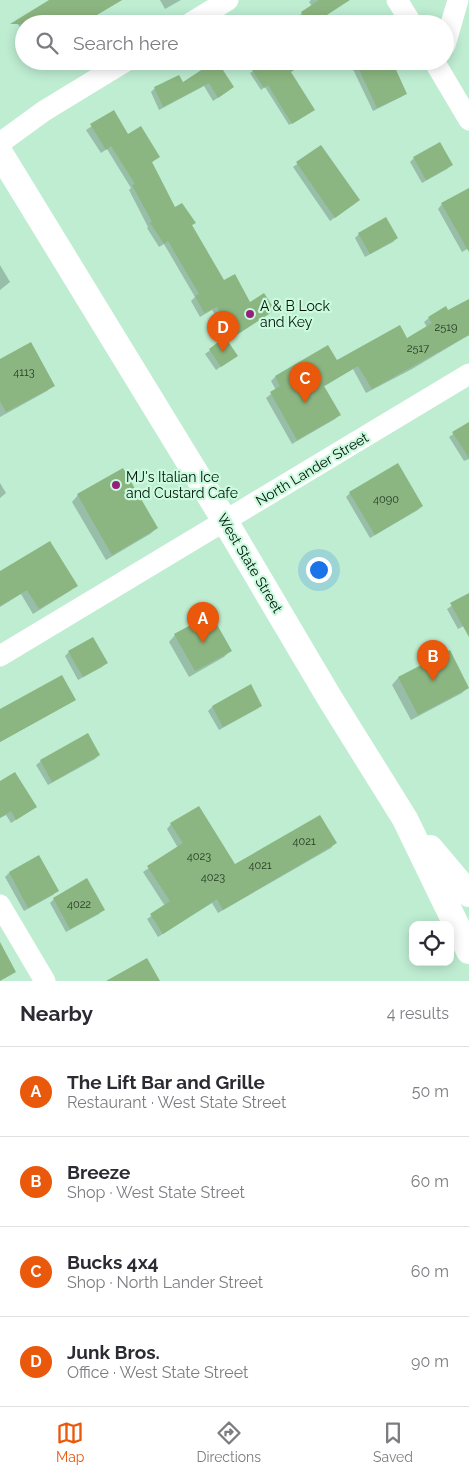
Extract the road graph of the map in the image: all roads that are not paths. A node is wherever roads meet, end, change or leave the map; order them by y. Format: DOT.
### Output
graph roads {
  1 [pos="228,0"];
  2 [pos="397,0"];
  3 [pos="458,0"];
  4 [pos="204,15"];
  5 [pos="406,15"];
  6 [pos="454,15"];
  7 [pos="111,70"];
  8 [pos="441,70"];
  9 [pos="469,120"];
  10 [pos="0,143"];
  11 [pos="0,153"];
  12 [pos="469,374"];
  13 [pos="225,521"];
  14 [pos="0,656"];
  15 [pos="405,819"];
  16 [pos="469,894"];
  17 [pos="0,906"];
  18 [pos="466,942"];
  19 [pos="45,981"];
  1 -- 4 [label="street"];
  2 -- 5 [label="street"];
  3 -- 6 [label="street"];
  7 -- 10 [label="street"];
  8 -- 9 [label="street"];
  11 -- 13 [label="main road, West State Street"];
  12 -- 13 [label="street, North Lander Street"];
  13 -- 14 [label="street, North Lander Street"];
  13 -- 15 [label="main road, West State Street"];
  15 -- 16 [label="main road, West State Street"];
  15 -- 18 [label="main road, West State Street"];
  17 -- 19 [label="street"];
}
